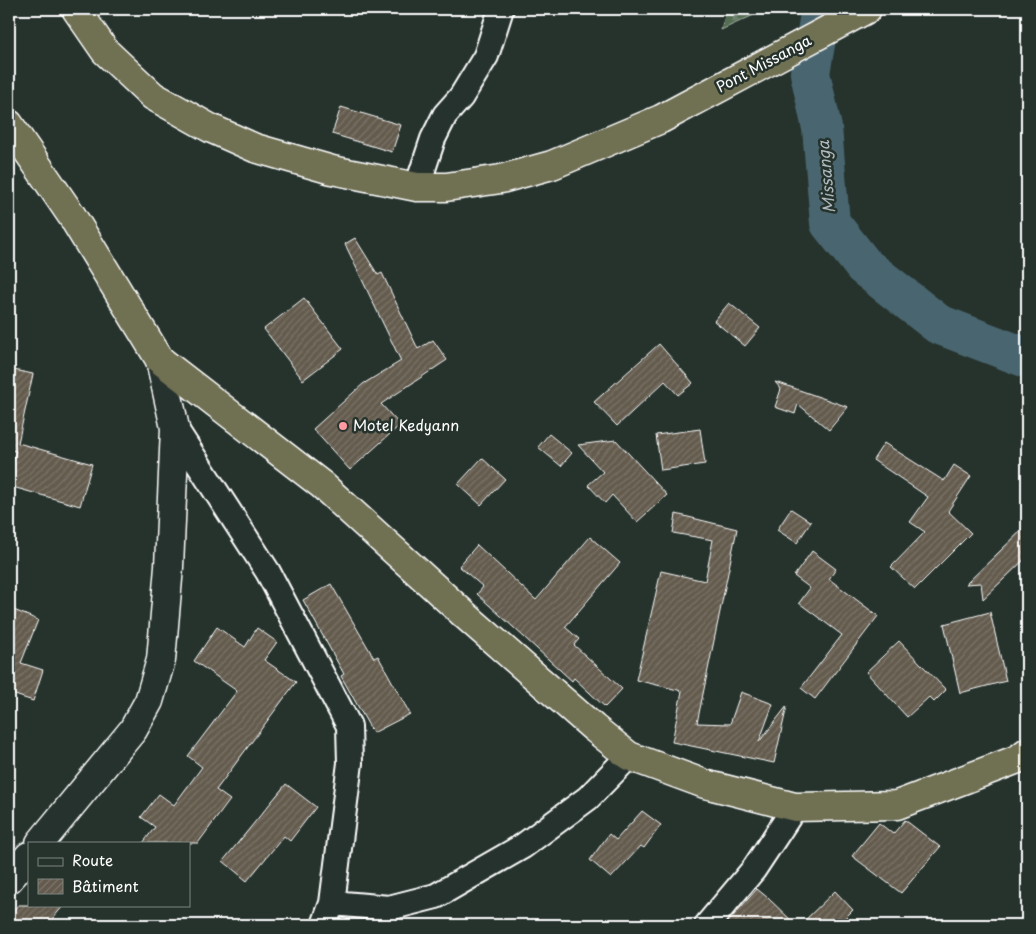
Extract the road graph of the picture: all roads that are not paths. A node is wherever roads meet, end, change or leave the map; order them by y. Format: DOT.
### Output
graph roads {
  1 [pos="76,9"];
  2 [pos="501,9"];
  3 [pos="867,9"];
  4 [pos="9,124"];
  5 [pos="417,187"];
  6 [pos="160,360"];
  7 [pos="175,428"];
  8 [pos="1027,752"];
  9 [pos="629,756"];
  10 [pos="795,807"];
  11 [pos="41,842"];
  12 [pos="28,857"];
  13 [pos="9,879"];
  14 [pos="332,903"];
  15 [pos="324,925"];
  16 [pos="707,925"];
  1 -- 5 [label="highway, Pont Missanga"];
  2 -- 5 [label="street"];
  3 -- 5 [label="highway, Pont Missanga"];
  4 -- 6 [label="highway"];
  6 -- 7 [label="street"];
  6 -- 9 [label="highway"];
  7 -- 11 [label="street"];
  7 -- 14 [label="street"];
  8 -- 10 [label="highway"];
  9 -- 10 [label="highway"];
  9 -- 14 [label="street"];
  10 -- 16 [label="street"];
  12 -- 13 [label="street"];
  14 -- 15 [label="street"];
}
